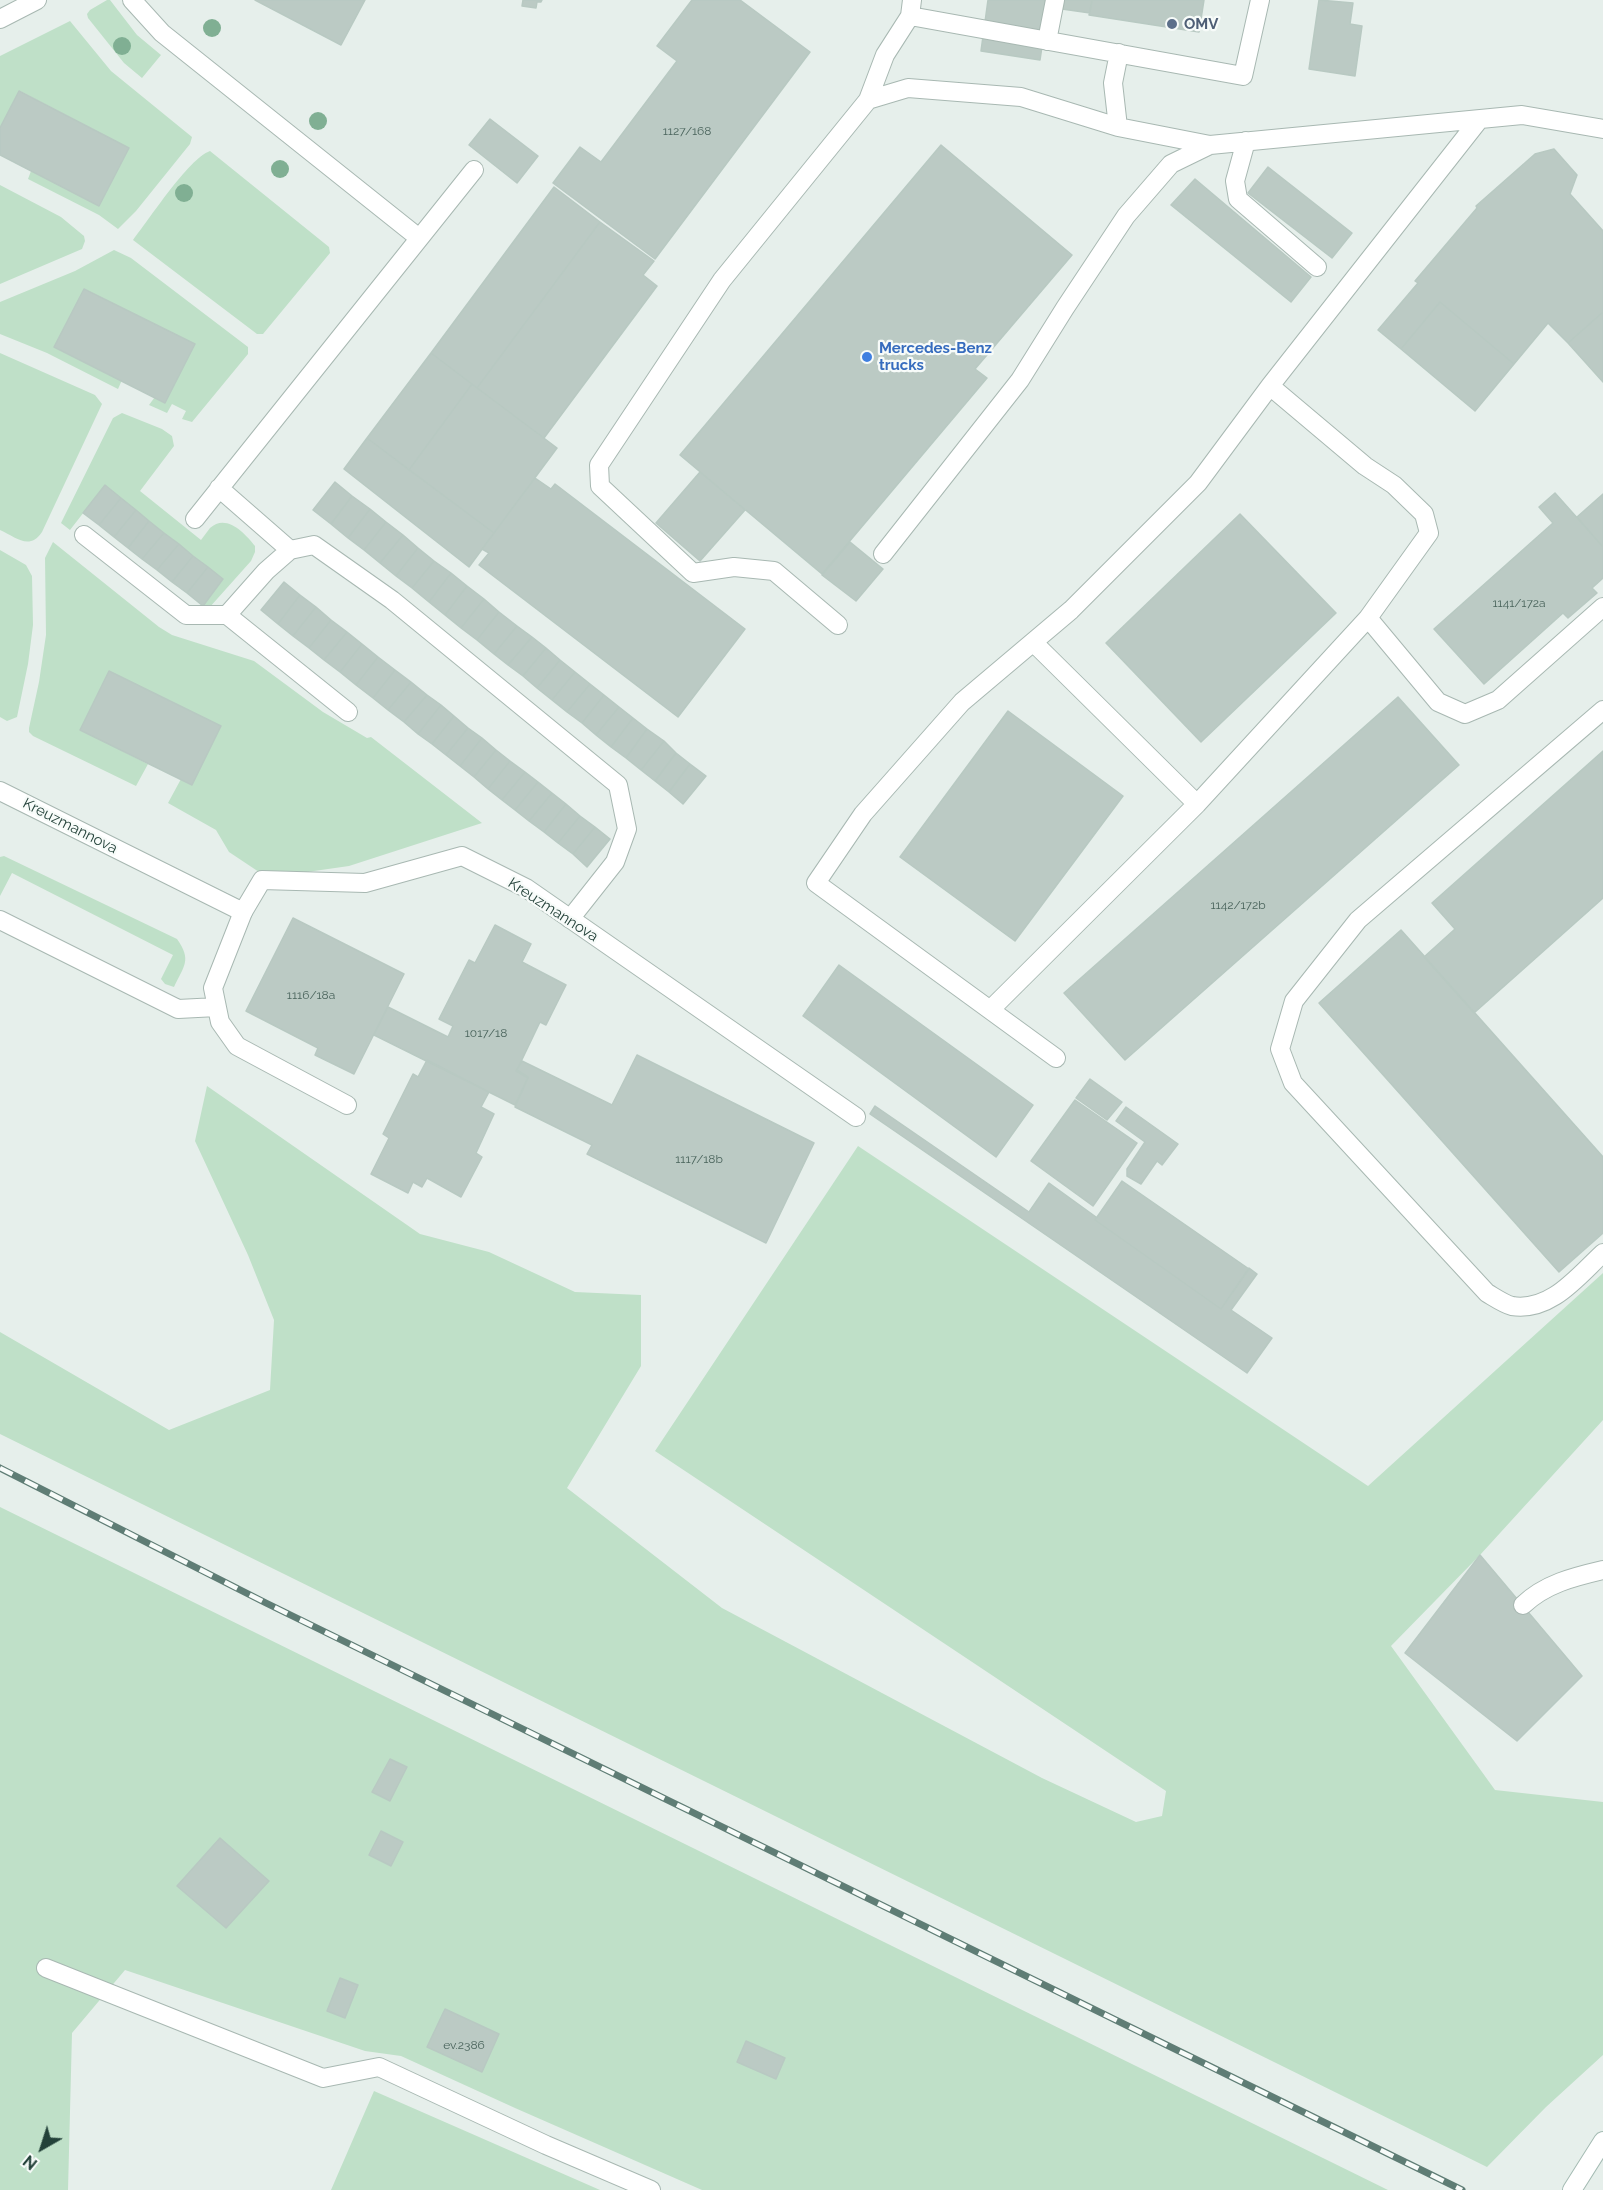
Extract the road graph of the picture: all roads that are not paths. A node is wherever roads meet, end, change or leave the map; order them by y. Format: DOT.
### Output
graph roads {
  1 [pos="132,0"];
  2 [pos="1054,0"];
  3 [pos="1260,0"];
  4 [pos="28,2"];
  5 [pos="911,8"];
  6 [pos="0,19"];
  7 [pos="1047,40"];
  8 [pos="1119,53"];
  9 [pos="868,100"];
  10 [pos="1479,120"];
  11 [pos="1118,127"];
  12 [pos="1603,129"];
  13 [pos="1246,141"];
  14 [pos="1210,145"];
  15 [pos="474,170"];
  16 [pos="419,238"];
  17 [pos="1317,267"];
  18 [pos="1270,386"];
  19 [pos="219,488"];
  20 [pos="195,519"];
  21 [pos="84,535"];
  22 [pos="290,550"];
  23 [pos="883,554"];
  24 [pos="1603,607"];
  25 [pos="227,615"];
  26 [pos="1368,618"];
  27 [pos="838,625"];
  28 [pos="1033,642"];
  29 [pos="1603,710"];
  30 [pos="348,712"];
  31 [pos="0,791"];
  32 [pos="1197,804"];
  33 [pos="243,912"];
  34 [pos="570,919"];
  35 [pos="0,920"];
  36 [pos="217,1007"];
  37 [pos="991,1009"];
  38 [pos="1056,1058"];
  39 [pos="348,1105"];
  40 [pos="855,1117"];
  41 [pos="1603,1253"];
  42 [pos="1603,1570"];
  43 [pos="1523,1605"];
  44 [pos="46,1968"];
  45 [pos="1603,2141"];
  46 [pos="651,2190"];
  47 [pos="1572,2190"];
  1 -- 16 [label="street"];
  2 -- 7 [label="street"];
  3 -- 8 [label="street"];
  4 -- 6 [label="street"];
  5 -- 7 [label="street"];
  5 -- 9 [label="street"];
  7 -- 8 [label="street"];
  8 -- 11 [label="street"];
  9 -- 11 [label="street"];
  9 -- 27 [label="street"];
  10 -- 12 [label="street"];
  10 -- 13 [label="street"];
  10 -- 18 [label="street"];
  11 -- 14 [label="street"];
  13 -- 14 [label="street"];
  13 -- 17 [label="street"];
  14 -- 23 [label="street"];
  15 -- 16 [label="street"];
  16 -- 19 [label="street"];
  18 -- 26 [label="street"];
  18 -- 28 [label="street"];
  19 -- 20 [label="street"];
  19 -- 22 [label="street"];
  21 -- 25 [label="street"];
  22 -- 25 [label="street"];
  22 -- 34 [label="street"];
  24 -- 26 [label="street"];
  25 -- 30 [label="street"];
  26 -- 32 [label="street"];
  28 -- 32 [label="street"];
  28 -- 37 [label="street"];
  29 -- 41 [label="street"];
  31 -- 33 [label="street, Kreuzmannova"];
  32 -- 37 [label="street"];
  33 -- 34 [label="street, Kreuzmannova"];
  33 -- 36 [label="street"];
  34 -- 40 [label="street, Kreuzmannova"];
  35 -- 36 [label="street"];
  36 -- 39 [label="street"];
  37 -- 38 [label="street"];
  42 -- 43 [label="street"];
  44 -- 46 [label="street"];
  45 -- 47 [label="street"];
}
